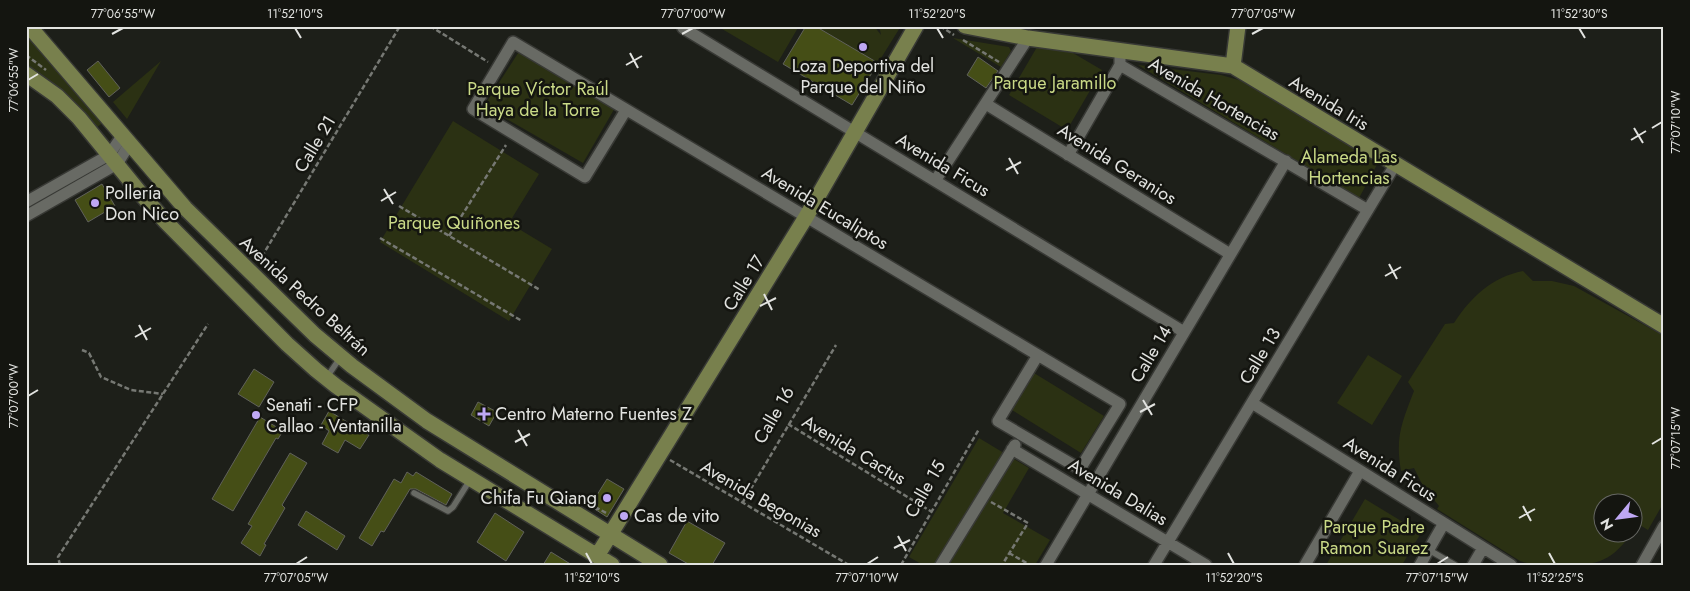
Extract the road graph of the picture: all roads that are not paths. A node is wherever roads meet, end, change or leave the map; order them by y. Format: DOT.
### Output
graph roads {
  1 [pos="29,26"];
  2 [pos="916,26"];
  3 [pos="1238,26"];
  4 [pos="684,27"];
  5 [pos="961,34"];
  6 [pos="1028,38"];
  7 [pos="1120,58"];
  8 [pos="1233,66"];
  9 [pos="26,74"];
  10 [pos="986,104"];
  11 [pos="626,110"];
  12 [pos="854,132"];
  13 [pos="125,140"];
  14 [pos="1068,155"];
  15 [pos="113,159"];
  16 [pos="1286,161"];
  17 [pos="1395,164"];
  18 [pos="936,181"];
  19 [pos="26,202"];
  20 [pos="1368,210"];
  21 [pos="26,216"];
  22 [pos="806,217"];
  23 [pos="1230,254"];
  24 [pos="1664,326"];
  25 [pos="1184,332"];
  26 [pos="1038,355"];
  27 [pos="341,357"];
  28 [pos="326,378"];
  29 [pos="1252,403"];
  30 [pos="1020,434"];
  31 [pos="1012,449"];
  32 [pos="1360,471"];
  33 [pos="471,479"];
  34 [pos="414,493"];
  35 [pos="1088,494"];
  36 [pos="1444,523"];
  37 [pos="1664,526"];
  38 [pos="610,535"];
  39 [pos="1168,542"];
  40 [pos="1484,548"];
  41 [pos="1429,549"];
  42 [pos="598,556"];
  43 [pos="612,565"];
  44 [pos="660,565"];
  45 [pos="941,565"];
  46 [pos="1046,565"];
  47 [pos="1154,565"];
  48 [pos="1206,565"];
  49 [pos="1305,565"];
  50 [pos="1420,565"];
  51 [pos="1455,565"];
  52 [pos="1473,565"];
  53 [pos="1511,565"];
  54 [pos="1642,565"];
  1 -- 13 [label="main road, Avenida Pedro Beltrán"];
  2 -- 12 [label="main road, Calle 17"];
  3 -- 8 [label="main road"];
  4 -- 12 [label="street, Avenida Ficus"];
  5 -- 6 [label="main road, Avenida Iris"];
  6 -- 7 [label="main road, Avenida Iris"];
  6 -- 10 [label="street"];
  7 -- 8 [label="main road, Avenida Iris"];
  7 -- 14 [label="street"];
  7 -- 16 [label="street, Avenida Hortencias"];
  8 -- 17 [label="main road, Avenida Iris"];
  9 -- 15 [label="main road"];
  10 -- 14 [label="street, Avenida Geranios"];
  10 -- 18 [label="street"];
  11 -- 11 [label="street, Avenida Eucaliptos"];
  11 -- 22 [label="street, Avenida Eucaliptos"];
  12 -- 18 [label="street, Avenida Ficus"];
  12 -- 22 [label="main road, Calle 17"];
  13 -- 15 [label="street"];
  13 -- 27 [label="main road, Avenida Pedro Beltrán"];
  14 -- 23 [label="street, Avenida Geranios"];
  15 -- 19 [label="street"];
  15 -- 21 [label="street"];
  15 -- 28 [label="main road"];
  16 -- 20 [label="street, Avenida Hortencias"];
  16 -- 23 [label="street, Calle 14"];
  17 -- 20 [label="street, Calle 13"];
  17 -- 24 [label="main road, Avenida Iris"];
  18 -- 25 [label="street, Avenida Ficus"];
  20 -- 29 [label="street, Calle 13"];
  22 -- 26 [label="street, Avenida Eucaliptos"];
  22 -- 38 [label="main road, Calle 17"];
  23 -- 25 [label="street, Calle 14"];
  25 -- 35 [label="street, Calle 14"];
  26 -- 30 [label="street"];
  26 -- 30 [label="street, Avenida Eucaliptos"];
  27 -- 28 [label="lane"];
  27 -- 38 [label="main road, Avenida Pedro Beltrán"];
  28 -- 33 [label="main road"];
  29 -- 32 [label="street, Avenida Ficus"];
  29 -- 39 [label="street, Calle 13"];
  30 -- 31 [label="street"];
  31 -- 35 [label="street, Avenida Dalias"];
  31 -- 45 [label="street"];
  32 -- 36 [label="street, Avenida Ficus"];
  32 -- 49 [label="street"];
  33 -- 34 [label="lane"];
  33 -- 42 [label="main road"];
  35 -- 39 [label="street, Avenida Dalias"];
  35 -- 46 [label="street, Calle 14"];
  36 -- 40 [label="street, Avenida Ficus"];
  36 -- 41 [label="street"];
  37 -- 54 [label="street"];
  38 -- 42 [label="main road, Calle 17"];
  38 -- 44 [label="main road, Avenida Pedro Beltrán"];
  39 -- 47 [label="street, Calle 13"];
  39 -- 48 [label="street, Avenida Dalias"];
  40 -- 52 [label="street"];
  40 -- 53 [label="street, Avenida Ficus"];
  41 -- 50 [label="street"];
  41 -- 51 [label="lane"];
  42 -- 43 [label="main road"];
}
